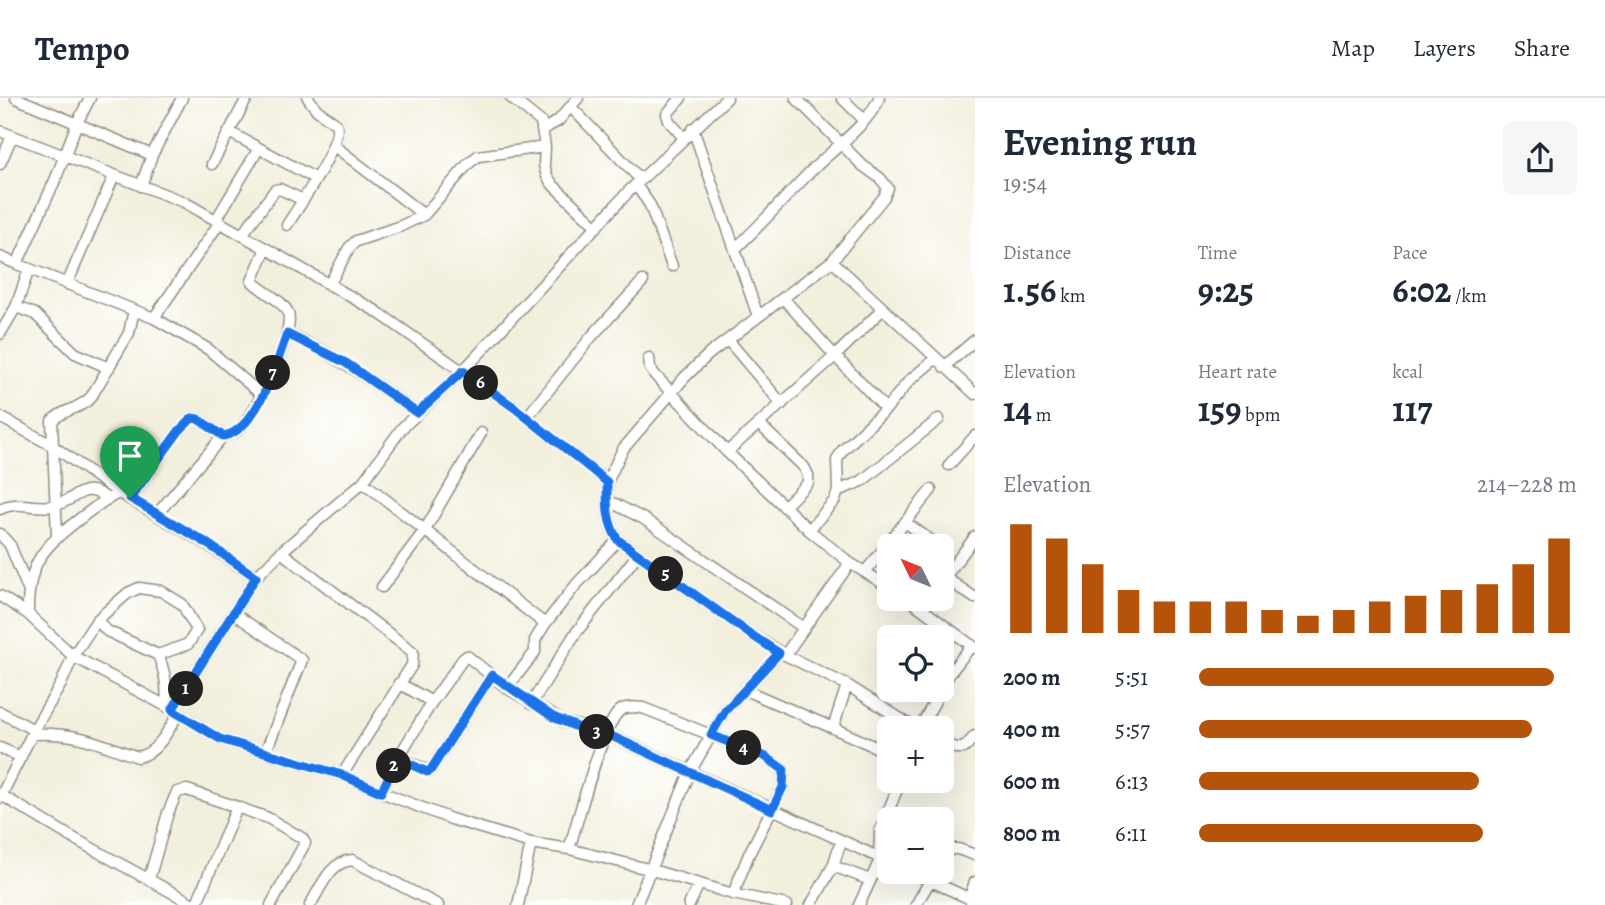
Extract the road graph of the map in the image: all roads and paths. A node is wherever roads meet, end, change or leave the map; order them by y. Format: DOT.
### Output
graph roads {
  1 [pos="16,98"];
  2 [pos="90,98"];
  3 [pos="183,98"];
  4 [pos="247,98"];
  5 [pos="308,98"];
  6 [pos="511,98"];
  7 [pos="681,98"];
  8 [pos="727,98"];
  9 [pos="796,98"];
  10 [pos="842,98"];
  11 [pos="879,98"];
  12 [pos="574,103"];
  13 [pos="864,120"];
  14 [pos="77,123"];
  15 [pos="693,129"];
  16 [pos="542,130"];
  17 [pos="0,131"];
  18 [pos="229,132"];
  19 [pos="12,136"];
  20 [pos="684,138"];
  21 [pos="840,142"];
  22 [pos="333,145"];
  23 [pos="545,146"];
  24 [pos="260,148"];
  25 [pos="152,155"];
  26 [pos="64,157"];
  27 [pos="0,164"];
  28 [pos="212,164"];
  29 [pos="114,176"];
  30 [pos="316,179"];
  31 [pos="639,183"];
  32 [pos="141,186"];
  33 [pos="303,200"];
  34 [pos="424,215"];
  35 [pos="218,221"];
  36 [pos="287,225"];
  37 [pos="597,227"];
  38 [pos="242,235"];
  39 [pos="266,248"];
  40 [pos="736,248"];
  41 [pos="0,257"];
  42 [pos="831,261"];
  43 [pos="17,264"];
  44 [pos="672,267"];
  45 [pos="29,269"];
  46 [pos="643,281"];
  47 [pos="67,284"];
  48 [pos="329,285"];
  49 [pos="783,298"];
  50 [pos="16,307"];
  51 [pos="883,309"];
  52 [pos="134,310"];
  53 [pos="758,316"];
  54 [pos="155,318"];
  55 [pos="0,334"];
  56 [pos="287,334"];
  57 [pos="728,340"];
  58 [pos="975,340"];
  59 [pos="835,356"];
  60 [pos="649,358"];
  61 [pos="934,359"];
  62 [pos="944,367"];
  63 [pos="109,368"];
  64 [pos="463,371"];
  65 [pos="672,392"];
  66 [pos="975,394"];
  67 [pos="262,395"];
  68 [pos="782,404"];
  69 [pos="886,409"];
  70 [pos="417,413"];
  71 [pos="527,417"];
  72 [pos="0,418"];
  73 [pos="939,419"];
  74 [pos="759,424"];
  75 [pos="481,433"];
  76 [pos="223,436"];
  77 [pos="975,436"];
  78 [pos="53,446"];
  79 [pos="727,452"];
  80 [pos="948,465"];
  81 [pos="363,482"];
  82 [pos="607,482"];
  83 [pos="838,491"];
  84 [pos="931,491"];
  85 [pos="119,493"];
  86 [pos="106,498"];
  87 [pos="130,498"];
  88 [pos="607,500"];
  89 [pos="55,506"];
  90 [pos="784,508"];
  91 [pos="0,509"];
  92 [pos="157,514"];
  93 [pos="905,522"];
  94 [pos="425,530"];
  95 [pos="809,530"];
  96 [pos="0,534"];
  97 [pos="922,534"];
  98 [pos="57,535"];
  99 [pos="975,537"];
  100 [pos="618,540"];
  101 [pos="281,552"];
  102 [pos="638,554"];
  103 [pos="954,556"];
  104 [pos="958,559"];
  105 [pos="850,563"];
  106 [pos="954,564"];
  107 [pos="866,572"];
  108 [pos="256,577"];
  109 [pos="877,579"];
  110 [pos="954,586"];
  111 [pos="382,587"];
  112 [pos="28,589"];
  113 [pos="0,596"];
  114 [pos="975,598"];
  115 [pos="924,611"];
  116 [pos="233,613"];
  117 [pos="29,614"];
  118 [pos="97,620"];
  119 [pos="545,624"];
  120 [pos="804,628"];
  121 [pos="974,646"];
  122 [pos="782,654"];
  123 [pos="158,655"];
  124 [pos="73,656"];
  125 [pos="954,668"];
  126 [pos="492,675"];
  127 [pos="399,683"];
  128 [pos="847,685"];
  129 [pos="507,688"];
  130 [pos="745,690"];
  131 [pos="432,702"];
  132 [pos="531,704"];
  133 [pos="172,710"];
  134 [pos="0,712"];
  135 [pos="898,716"];
  136 [pos="833,728"];
  137 [pos="33,732"];
  138 [pos="607,734"];
  139 [pos="711,735"];
  140 [pos="975,736"];
  141 [pos="0,748"];
  142 [pos="877,748"];
  143 [pos="954,748"];
  144 [pos="266,751"];
  145 [pos="21,757"];
  146 [pos="398,758"];
  147 [pos="690,772"];
  148 [pos="342,775"];
  149 [pos="381,792"];
  150 [pos="1,797"];
  151 [pos="237,807"];
  152 [pos="772,810"];
  153 [pos="841,841"];
  154 [pos="531,843"];
  155 [pos="569,849"];
  156 [pos="954,849"];
  157 [pos="975,855"];
  158 [pos="877,857"];
  159 [pos="833,866"];
  160 [pos="652,870"];
  161 [pos="877,871"];
  162 [pos="149,879"];
  163 [pos="870,880"];
  164 [pos="975,882"];
  165 [pos="699,884"];
  166 [pos="928,884"];
  167 [pos="946,884"];
  168 [pos="733,894"];
  169 [pos="972,900"];
  170 [pos="196,905"];
  171 [pos="271,905"];
  172 [pos="310,905"];
  173 [pos="438,905"];
  174 [pos="518,905"];
  175 [pos="636,905"];
  176 [pos="689,905"];
  177 [pos="786,905"];
  178 [pos="811,905"];
  179 [pos="859,905"];
  180 [pos="916,905"];
  1 -- 14 [label="street"];
  2 -- 14 [label="street"];
  3 -- 25 [label="street"];
  4 -- 18 [label="street"];
  5 -- 22 [label="street"];
  6 -- 16 [label="street"];
  7 -- 20 [label="street"];
  8 -- 15 [label="street"];
  9 -- 21 [label="street"];
  10 -- 13 [label="street"];
  11 -- 13 [label="street"];
  12 -- 16 [label="street"];
  12 -- 31 [label="street"];
  13 -- 21 [label="street"];
  14 -- 25 [label="street"];
  14 -- 26 [label="street"];
  15 -- 20 [label="street"];
  15 -- 40 [label="street"];
  16 -- 23 [label="street"];
  17 -- 19 [label="street"];
  18 -- 24 [label="street"];
  18 -- 28 [label="street"];
  19 -- 26 [label="street"];
  19 -- 27 [label="street"];
  20 -- 31 [label="street"];
  21 -- 40 [label="street"];
  21 -- 42 [label="street"];
  22 -- 30 [label="street"];
  22 -- 34 [label="street"];
  23 -- 34 [label="street"];
  23 -- 37 [label="street"];
  24 -- 30 [label="street"];
  24 -- 35 [label="street"];
  25 -- 32 [label="street"];
  26 -- 29 [label="street"];
  26 -- 43 [label="street"];
  29 -- 32 [label="street"];
  29 -- 47 [label="street"];
  30 -- 33 [label="street"];
  31 -- 37 [label="street"];
  31 -- 44 [label="street"];
  32 -- 35 [label="street"];
  33 -- 36 [label="street"];
  33 -- 38 [label="street"];
  34 -- 48 [label="street"];
  35 -- 38 [label="street"];
  35 -- 54 [label="street"];
  37 -- 64 [label="street"];
  38 -- 39 [label="street"];
  39 -- 48 [label="street"];
  39 -- 56 [label="street"];
  40 -- 53 [label="street"];
  41 -- 43 [label="street"];
  42 -- 49 [label="street"];
  42 -- 51 [label="street"];
  43 -- 45 [label="street"];
  45 -- 47 [label="street"];
  45 -- 50 [label="street"];
  46 -- 71 [label="street"];
  47 -- 52 [label="street"];
  48 -- 64 [label="street"];
  49 -- 53 [label="street"];
  49 -- 59 [label="street"];
  50 -- 55 [label="street"];
  50 -- 63 [label="street"];
  51 -- 59 [label="street"];
  51 -- 61 [label="street"];
  52 -- 54 [label="street"];
  52 -- 63 [label="street"];
  53 -- 57 [label="street"];
  54 -- 67 [label="street"];
  56 -- 67 [label="street"];
  56 -- 70 [label="street"];
  57 -- 65 [label="street"];
  57 -- 68 [label="street"];
  58 -- 62 [label="street"];
  59 -- 68 [label="street"];
  59 -- 69 [label="street"];
  60 -- 65 [label="street"];
  61 -- 62 [label="street"];
  61 -- 69 [label="street"];
  62 -- 66 [label="street"];
  63 -- 78 [label="street"];
  64 -- 70 [label="street"];
  64 -- 71 [label="street"];
  65 -- 79 [label="street"];
  65 -- 82 [label="street"];
  67 -- 76 [label="street"];
  68 -- 74 [label="street"];
  69 -- 83 [label="street"];
  70 -- 81 [label="street"];
  71 -- 82 [label="street"];
  72 -- 78 [label="street"];
  73 -- 83 [label="street"];
  74 -- 79 [label="street"];
  74 -- 90 [label="street"];
  75 -- 94 [label="street"];
  76 -- 87 [label="street"];
  76 -- 92 [label="street"];
  77 -- 80 [label="street"];
  78 -- 85 [label="street"];
  78 -- 89 [label="street"];
  79 -- 90 [label="street"];
  81 -- 94 [label="street"];
  81 -- 101 [label="street"];
  82 -- 88 [label="street"];
  83 -- 95 [label="street"];
  84 -- 93 [label="street"];
  85 -- 86 [label="street"];
  85 -- 87 [label="street"];
  86 -- 89 [label="street"];
  86 -- 98 [label="street"];
  87 -- 92 [label="street"];
  88 -- 100 [label="street"];
  88 -- 120 [label="street"];
  89 -- 91 [label="street"];
  89 -- 98 [label="street"];
  90 -- 95 [label="street"];
  92 -- 108 [label="street"];
  93 -- 97 [label="street"];
  93 -- 107 [label="street"];
  94 -- 111 [label="street"];
  94 -- 119 [label="street"];
  95 -- 105 [label="street"];
  96 -- 112 [label="street"];
  98 -- 112 [label="street"];
  99 -- 104 [label="street"];
  100 -- 102 [label="street"];
  100 -- 119 [label="street"];
  101 -- 108 [label="street"];
  101 -- 127 [label="street"];
  102 -- 122 [label="street"];
  102 -- 132 [label="street"];
  103 -- 104 [label="street"];
  104 -- 106 [label="street"];
  105 -- 107 [label="street"];
  105 -- 120 [label="street"];
  107 -- 109 [label="street"];
  108 -- 116 [label="street"];
  110 -- 114 [label="street"];
  112 -- 117 [label="street"];
  113 -- 117 [label="street"];
  115 -- 121 [label="street"];
  116 -- 133 [label="street"];
  116 -- 144 [label="street"];
  117 -- 124 [label="street"];
  118 -- 123 [label="street"];
  118 -- 123 [label="street"];
  118 -- 124 [label="street"];
  119 -- 129 [label="street"];
  120 -- 122 [label="street"];
  121 -- 125 [label="street"];
  122 -- 128 [label="street"];
  122 -- 130 [label="street"];
  123 -- 133 [label="street"];
  124 -- 133 [label="street"];
  124 -- 137 [label="street"];
  126 -- 129 [label="street"];
  126 -- 131 [label="street"];
  126 -- 146 [label="street"];
  127 -- 131 [label="street"];
  127 -- 148 [label="street"];
  128 -- 135 [label="street"];
  128 -- 136 [label="street"];
  129 -- 132 [label="street"];
  130 -- 136 [label="street"];
  130 -- 139 [label="street"];
  131 -- 146 [label="street"];
  132 -- 138 [label="street"];
  133 -- 137 [label="street"];
  133 -- 144 [label="street"];
  134 -- 137 [label="street"];
  136 -- 142 [label="street"];
  137 -- 145 [label="street"];
  138 -- 139 [label="street"];
  138 -- 147 [label="street"];
  138 -- 155 [label="street"];
  139 -- 147 [label="street"];
  139 -- 152 [label="street"];
  140 -- 143 [label="street"];
  141 -- 145 [label="street"];
  144 -- 148 [label="street"];
  145 -- 150 [label="street"];
  146 -- 149 [label="street"];
  147 -- 152 [label="street"];
  147 -- 160 [label="street"];
  148 -- 149 [label="street"];
  149 -- 154 [label="street"];
  150 -- 162 [label="street"];
  151 -- 162 [label="street"];
  151 -- 170 [label="street"];
  151 -- 171 [label="street"];
  152 -- 153 [label="street"];
  152 -- 168 [label="street"];
  153 -- 158 [label="street"];
  153 -- 159 [label="street"];
  154 -- 155 [label="street"];
  154 -- 174 [label="street"];
  155 -- 160 [label="street"];
  156 -- 157 [label="street"];
  159 -- 163 [label="street"];
  159 -- 178 [label="street"];
  160 -- 165 [label="street"];
  160 -- 175 [label="street"];
  161 -- 163 [label="street"];
  162 -- 170 [label="street"];
  163 -- 179 [label="street"];
  164 -- 169 [label="street"];
  165 -- 168 [label="street"];
  165 -- 176 [label="street"];
  166 -- 180 [label="street"];
  167 -- 169 [label="street"];
  168 -- 177 [label="street"];
  172 -- 173 [label="street"];
}
